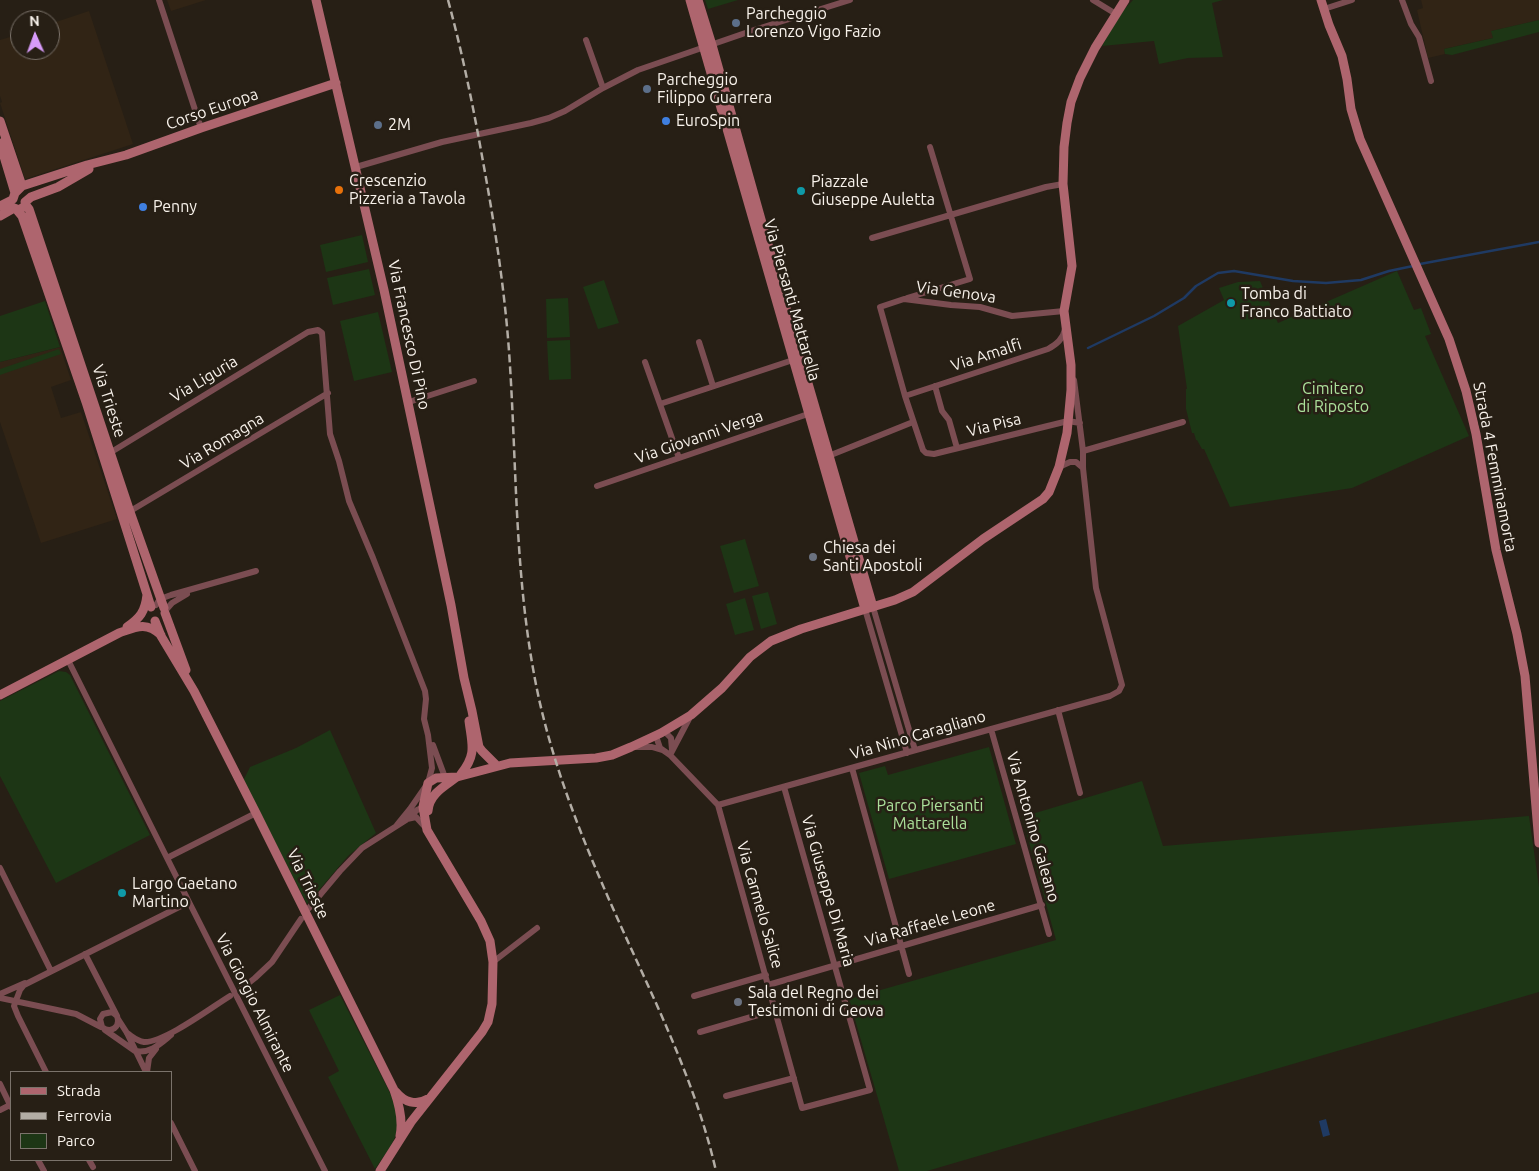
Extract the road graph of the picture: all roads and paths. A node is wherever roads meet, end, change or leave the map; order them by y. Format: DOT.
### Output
graph roads {
  1 [pos="159,0"];
  2 [pos="316,0"];
  3 [pos="690,0"];
  4 [pos="698,0"];
  5 [pos="850,0"];
  6 [pos="1093,0"];
  7 [pos="1125,0"];
  8 [pos="1352,0"];
  9 [pos="1402,0"];
  10 [pos="1323,5"];
  11 [pos="1116,14"];
  12 [pos="586,40"];
  13 [pos="708,46"];
  14 [pos="1431,81"];
  15 [pos="336,83"];
  16 [pos="603,88"];
  17 [pos="0,121"];
  18 [pos="201,128"];
  19 [pos="0,143"];
  20 [pos="930,147"];
  21 [pos="112,159"];
  22 [pos="356,167"];
  23 [pos="38,181"];
  24 [pos="1063,184"];
  25 [pos="43,192"];
  26 [pos="16,199"];
  27 [pos="25,203"];
  28 [pos="0,206"];
  29 [pos="950,215"];
  30 [pos="0,216"];
  31 [pos="872,238"];
  32 [pos="904,299"];
  33 [pos="1064,311"];
  34 [pos="1065,328"];
  35 [pos="699,342"];
  36 [pos="793,360"];
  37 [pos="645,362"];
  38 [pos="1071,364"];
  39 [pos="806,374"];
  40 [pos="474,381"];
  41 [pos="713,386"];
  42 [pos="935,386"];
  43 [pos="328,393"];
  44 [pos="905,396"];
  45 [pos="408,402"];
  46 [pos="660,404"];
  47 [pos="813,413"];
  48 [pos="1068,421"];
  49 [pos="913,422"];
  50 [pos="1183,422"];
  51 [pos="1080,423"];
  52 [pos="957,448"];
  53 [pos="1083,451"];
  54 [pos="926,453"];
  55 [pos="107,455"];
  56 [pos="826,457"];
  57 [pos="679,458"];
  58 [pos="1058,467"];
  59 [pos="1083,468"];
  60 [pos="596,486"];
  61 [pos="126,514"];
  62 [pos="256,571"];
  63 [pos="195,589"];
  64 [pos="147,594"];
  65 [pos="159,608"];
  66 [pos="869,608"];
  67 [pos="141,616"];
  68 [pos="155,620"];
  69 [pos="139,626"];
  70 [pos="119,633"];
  71 [pos="161,636"];
  72 [pos="68,660"];
  73 [pos="194,691"];
  74 [pos="0,695"];
  75 [pos="1058,710"];
  76 [pos="691,715"];
  77 [pos="991,729"];
  78 [pos="659,734"];
  79 [pos="428,735"];
  80 [pos="631,747"];
  81 [pos="915,750"];
  82 [pos="664,751"];
  83 [pos="907,752"];
  84 [pos="477,753"];
  85 [pos="671,753"];
  86 [pos="497,766"];
  87 [pos="852,768"];
  88 [pos="480,770"];
  89 [pos="459,776"];
  90 [pos="445,782"];
  91 [pos="428,783"];
  92 [pos="784,787"];
  93 [pos="1080,793"];
  94 [pos="718,805"];
  95 [pos="426,806"];
  96 [pos="256,813"];
  97 [pos="406,820"];
  98 [pos="397,825"];
  99 [pos="427,830"];
  100 [pos="433,840"];
  101 [pos="1539,843"];
  102 [pos="167,858"];
  103 [pos="0,868"];
  104 [pos="188,902"];
  105 [pos="1042,905"];
  106 [pos="309,908"];
  107 [pos="301,919"];
  108 [pos="537,928"];
  109 [pos="1049,934"];
  110 [pos="901,946"];
  111 [pos="85,954"];
  112 [pos="493,962"];
  113 [pos="835,965"];
  114 [pos="51,971"];
  115 [pos="909,974"];
  116 [pos="766,976"];
  117 [pos="29,982"];
  118 [pos="768,985"];
  119 [pos="240,990"];
  120 [pos="0,994"];
  121 [pos="230,996"];
  122 [pos="694,996"];
  123 [pos="0,998"];
  124 [pos="15,1001"];
  125 [pos="775,1010"];
  126 [pos="118,1018"];
  127 [pos="103,1028"];
  128 [pos="174,1032"];
  129 [pos="700,1032"];
  130 [pos="127,1033"];
  131 [pos="158,1046"];
  132 [pos="135,1051"];
  133 [pos="46,1071"];
  134 [pos="145,1071"];
  135 [pos="146,1071"];
  136 [pos="794,1078"];
  137 [pos="0,1084"];
  138 [pos="726,1096"];
  139 [pos="429,1099"];
  140 [pos="402,1103"];
  141 [pos="10,1104"];
  142 [pos="802,1108"];
  143 [pos="414,1118"];
  144 [pos="172,1125"];
  145 [pos="399,1142"];
  146 [pos="90,1161"];
  147 [pos="93,1167"];
  148 [pos="195,1171"];
  149 [pos="325,1171"];
  150 [pos="380,1171"];
  1 -- 18 [label="street"];
  2 -- 15 [label="street, Via Francesco Di Pino"];
  3 -- 13 [label="street, Via Piersanti Mattarella"];
  4 -- 13 [label="street, Via Piersanti Mattarella"];
  5 -- 13 [label="street"];
  6 -- 11 [label="street"];
  7 -- 11 [label="street"];
  8 -- 10 [label="street"];
  9 -- 14 [label="street"];
  10 -- 101 [label="street, Strada 4 Femminamorta"];
  11 -- 24 [label="street"];
  12 -- 16 [label="street"];
  13 -- 16 [label="street"];
  13 -- 36 [label="street, Via Piersanti Mattarella"];
  13 -- 39 [label="street, Via Piersanti Mattarella"];
  15 -- 18 [label="street, Corso Europa"];
  15 -- 22 [label="street, Via Francesco Di Pino"];
  16 -- 22 [label="street"];
  17 -- 26 [label="street, Via Trieste"];
  18 -- 21 [label="street, Corso Europa"];
  19 -- 26 [label="street, Via Trieste"];
  20 -- 29 [label="street"];
  21 -- 23 [label="street"];
  21 -- 25 [label="street"];
  22 -- 45 [label="street, Via Francesco Di Pino"];
  23 -- 25 [label="street"];
  23 -- 26 [label="street"];
  24 -- 29 [label="street"];
  24 -- 33 [label="street"];
  25 -- 27 [label="street"];
  26 -- 27 [label="street"];
  26 -- 28 [label="street"];
  26 -- 30 [label="street"];
  26 -- 55 [label="street, Via Trieste"];
  27 -- 55 [label="street, Via Trieste"];
  29 -- 31 [label="street"];
  29 -- 32 [label="street"];
  32 -- 33 [label="street, Via Genova"];
  32 -- 44 [label="street, Via Genova"];
  33 -- 34 [label="street"];
  34 -- 38 [label="street"];
  34 -- 42 [label="street, Via Amalfi"];
  35 -- 41 [label="street"];
  36 -- 39 [label="street"];
  36 -- 41 [label="street"];
  36 -- 47 [label="street, Via Piersanti Mattarella"];
  37 -- 46 [label="street"];
  38 -- 48 [label="street"];
  38 -- 51 [label="street"];
  39 -- 47 [label="street, Via Piersanti Mattarella"];
  40 -- 45 [label="street"];
  41 -- 46 [label="street"];
  42 -- 44 [label="street, Via Amalfi"];
  42 -- 52 [label="street"];
  43 -- 55 [label="street, Via Liguria"];
  43 -- 61 [label="street, Via Romagna"];
  43 -- 79 [label="street"];
  44 -- 49 [label="street, Via Genova"];
  45 -- 84 [label="street, Via Francesco Di Pino"];
  46 -- 57 [label="street"];
  47 -- 56 [label="street, Via Piersanti Mattarella"];
  47 -- 57 [label="street, Via Giovanni Verga"];
  48 -- 51 [label="street"];
  48 -- 52 [label="street, Via Pisa"];
  48 -- 58 [label="street"];
  49 -- 54 [label="street, Via Genova"];
  49 -- 56 [label="street"];
  50 -- 53 [label="street"];
  51 -- 53 [label="street"];
  52 -- 54 [label="street, Via Pisa"];
  53 -- 59 [label="street"];
  55 -- 61 [label="street, Via Trieste"];
  56 -- 66 [label="street, Via Piersanti Mattarella"];
  57 -- 60 [label="street, Via Giovanni Verga"];
  58 -- 59 [label="street"];
  58 -- 66 [label="street"];
  59 -- 75 [label="street, Via Nino Caragliano"];
  61 -- 64 [label="street, Via Trieste"];
  61 -- 65 [label="street, Via Trieste"];
  62 -- 63 [label="street"];
  63 -- 65 [label="street"];
  63 -- 65 [label="street"];
  64 -- 65 [label="street, Via Trieste"];
  64 -- 67 [label="street"];
  65 -- 67 [label="street"];
  65 -- 68 [label="street"];
  65 -- 68 [label="street"];
  65 -- 73 [label="street"];
  66 -- 76 [label="street"];
  66 -- 81 [label="street"];
  66 -- 83 [label="street"];
  67 -- 70 [label="street"];
  68 -- 69 [label="street"];
  68 -- 71 [label="street"];
  69 -- 70 [label="street"];
  69 -- 71 [label="street"];
  70 -- 72 [label="street"];
  71 -- 73 [label="street"];
  72 -- 74 [label="street"];
  72 -- 102 [label="street, Via Giorgio Almirante"];
  73 -- 96 [label="street, Via Trieste"];
  75 -- 77 [label="street, Via Nino Caragliano"];
  75 -- 93 [label="street"];
  76 -- 78 [label="street"];
  76 -- 85 [label="street"];
  77 -- 81 [label="street, Via Nino Caragliano"];
  77 -- 105 [label="street, Via Antonino Galeano"];
  78 -- 80 [label="street"];
  78 -- 82 [label="street"];
  78 -- 85 [label="street"];
  79 -- 90 [label="street"];
  79 -- 91 [label="street"];
  80 -- 82 [label="street"];
  80 -- 86 [label="street"];
  81 -- 83 [label="street, Via Nino Caragliano"];
  82 -- 85 [label="street"];
  83 -- 87 [label="street, Via Nino Caragliano"];
  84 -- 86 [label="street"];
  84 -- 88 [label="street, Via Francesco Di Pino"];
  84 -- 89 [label="street"];
  85 -- 94 [label="street, Via Carmelo Salice"];
  86 -- 88 [label="street"];
  87 -- 92 [label="street, Via Nino Caragliano"];
  87 -- 110 [label="street"];
  88 -- 89 [label="street"];
  89 -- 90 [label="street"];
  90 -- 91 [label="street"];
  90 -- 95 [label="street"];
  91 -- 95 [label="street"];
  91 -- 98 [label="street"];
  92 -- 94 [label="street, Via Nino Caragliano"];
  92 -- 113 [label="street, Via Giuseppe Di Maria"];
  94 -- 116 [label="street, Via Carmelo Salice"];
  95 -- 97 [label="street"];
  95 -- 99 [label="street"];
  95 -- 100 [label="street"];
  96 -- 102 [label="street"];
  96 -- 140 [label="street, Via Trieste"];
  97 -- 98 [label="street"];
  97 -- 99 [label="street"];
  98 -- 106 [label="street"];
  99 -- 100 [label="street"];
  100 -- 112 [label="street"];
  102 -- 104 [label="street, Via Giorgio Almirante"];
  103 -- 114 [label="street"];
  104 -- 111 [label="street"];
  104 -- 149 [label="street, Via Giorgio Almirante"];
  105 -- 109 [label="street, Via Antonino Galeano"];
  105 -- 110 [label="street, Via Raffaele Leone"];
  107 -- 119 [label="street"];
  108 -- 112 [label="street"];
  110 -- 113 [label="street, Via Raffaele Leone"];
  110 -- 115 [label="street"];
  111 -- 114 [label="street"];
  111 -- 126 [label="street"];
  112 -- 139 [label="street"];
  113 -- 118 [label="street, Via Raffaele Leone"];
  113 -- 142 [label="street, Via Giuseppe Di Maria"];
  114 -- 117 [label="street"];
  116 -- 118 [label="street, Via Carmelo Salice"];
  116 -- 122 [label="street"];
  117 -- 120 [label="street"];
  117 -- 124 [label="street"];
  118 -- 125 [label="street, Via Carmelo Salice"];
  121 -- 128 [label="street"];
  123 -- 124 [label="street"];
  124 -- 127 [label="street"];
  124 -- 133 [label="street"];
  125 -- 129 [label="street"];
  125 -- 136 [label="street, Via Carmelo Salice"];
  126 -- 127 [label="street"];
  126 -- 127 [label="street"];
  126 -- 130 [label="street"];
  127 -- 132 [label="street"];
  128 -- 130 [label="street"];
  128 -- 131 [label="street"];
  130 -- 132 [label="street"];
  131 -- 132 [label="street"];
  131 -- 135 [label="street"];
  132 -- 134 [label="street"];
  136 -- 138 [label="street"];
  136 -- 142 [label="street, Via Carmelo Salice"];
  137 -- 141 [label="street"];
  139 -- 140 [label="street"];
  139 -- 143 [label="street"];
  140 -- 143 [label="street"];
  140 -- 145 [label="street, Via Trieste"];
  143 -- 145 [label="street"];
  144 -- 148 [label="street"];
  145 -- 150 [label="street"];
  146 -- 147 [label="street"];
}
